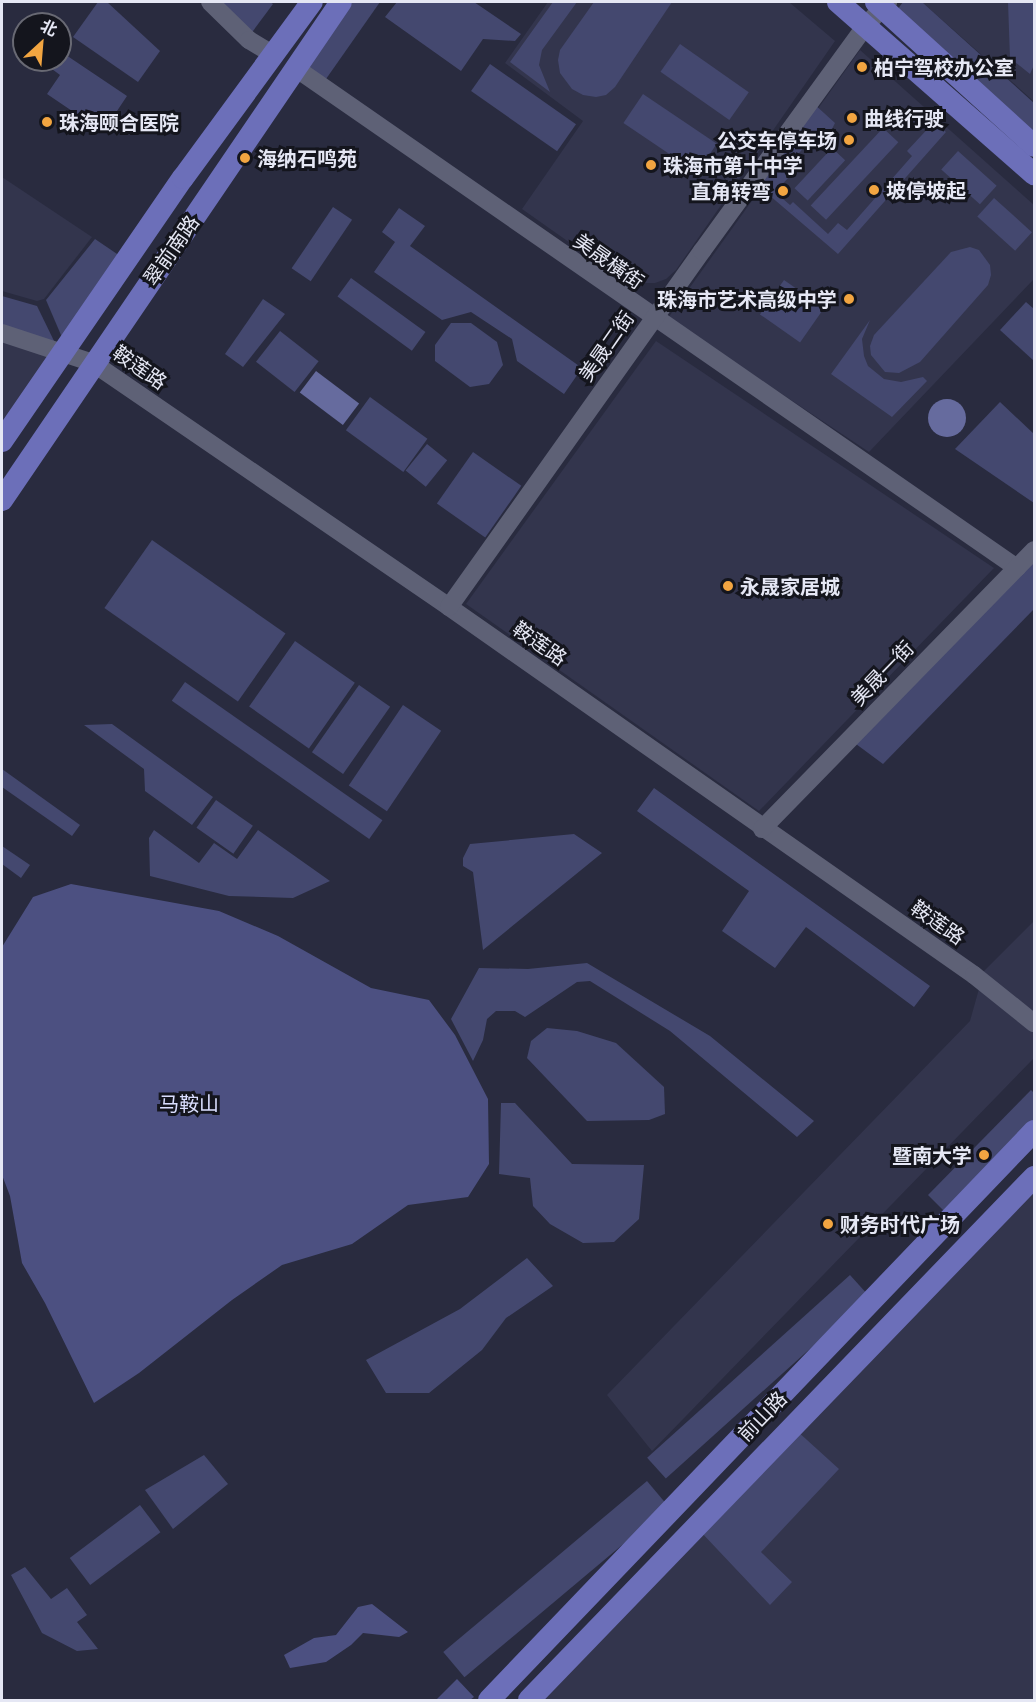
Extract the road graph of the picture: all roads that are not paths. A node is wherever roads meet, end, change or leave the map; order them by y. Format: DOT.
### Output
graph roads {
  1 [pos="210,2"];
  2 [pos="312,2"];
  3 [pos="342,2"];
  4 [pos="838,2"];
  5 [pos="882,4"];
  6 [pos="866,25"];
  7 [pos="274,55"];
  8 [pos="297,69"];
  9 [pos="1035,146"];
  10 [pos="1035,174"];
  11 [pos="653,318"];
  12 [pos="2,333"];
  13 [pos="64,352"];
  14 [pos="93,363"];
  15 [pos="2,441"];
  16 [pos="2,500"];
  17 [pos="1035,550"];
  18 [pos="1017,568"];
  19 [pos="449,607"];
  20 [pos="762,829"];
  21 [pos="1035,1023"];
  22 [pos="1035,1131"];
  23 [pos="1035,1177"];
  24 [pos="489,1701"];
  25 [pos="529,1701"];
  1 -- 7 [label="street"];
  2 -- 7 [label="main road, 翠前南路"];
  3 -- 8 [label="main road, 翠前南路"];
  4 -- 6 [label="main road"];
  5 -- 6 [label="street, 美晟二街"];
  5 -- 9 [label="main road"];
  6 -- 10 [label="main road"];
  6 -- 11 [label="street, 美晟二街"];
  7 -- 13 [label="main road, 翠前南路"];
  8 -- 11 [label="street, 美晟橫街"];
  8 -- 14 [label="main road, 翠前南路"];
  11 -- 18 [label="street, 美晟橫街"];
  11 -- 19 [label="street, 美晟二街"];
  12 -- 13 [label="street, 鞍莲路"];
  13 -- 14 [label="street, 鞍莲路"];
  13 -- 15 [label="main road, 翠前南路"];
  14 -- 16 [label="main road, 翠前南路"];
  14 -- 19 [label="street, 鞍莲路"];
  17 -- 18 [label="street, 美晟一街"];
  18 -- 20 [label="street, 美晟一街"];
  19 -- 20 [label="street, 鞍莲路"];
  20 -- 21 [label="street, 鞍莲路"];
  22 -- 24 [label="main road, 前山路"];
  23 -- 25 [label="main road, 前山路"];
}
